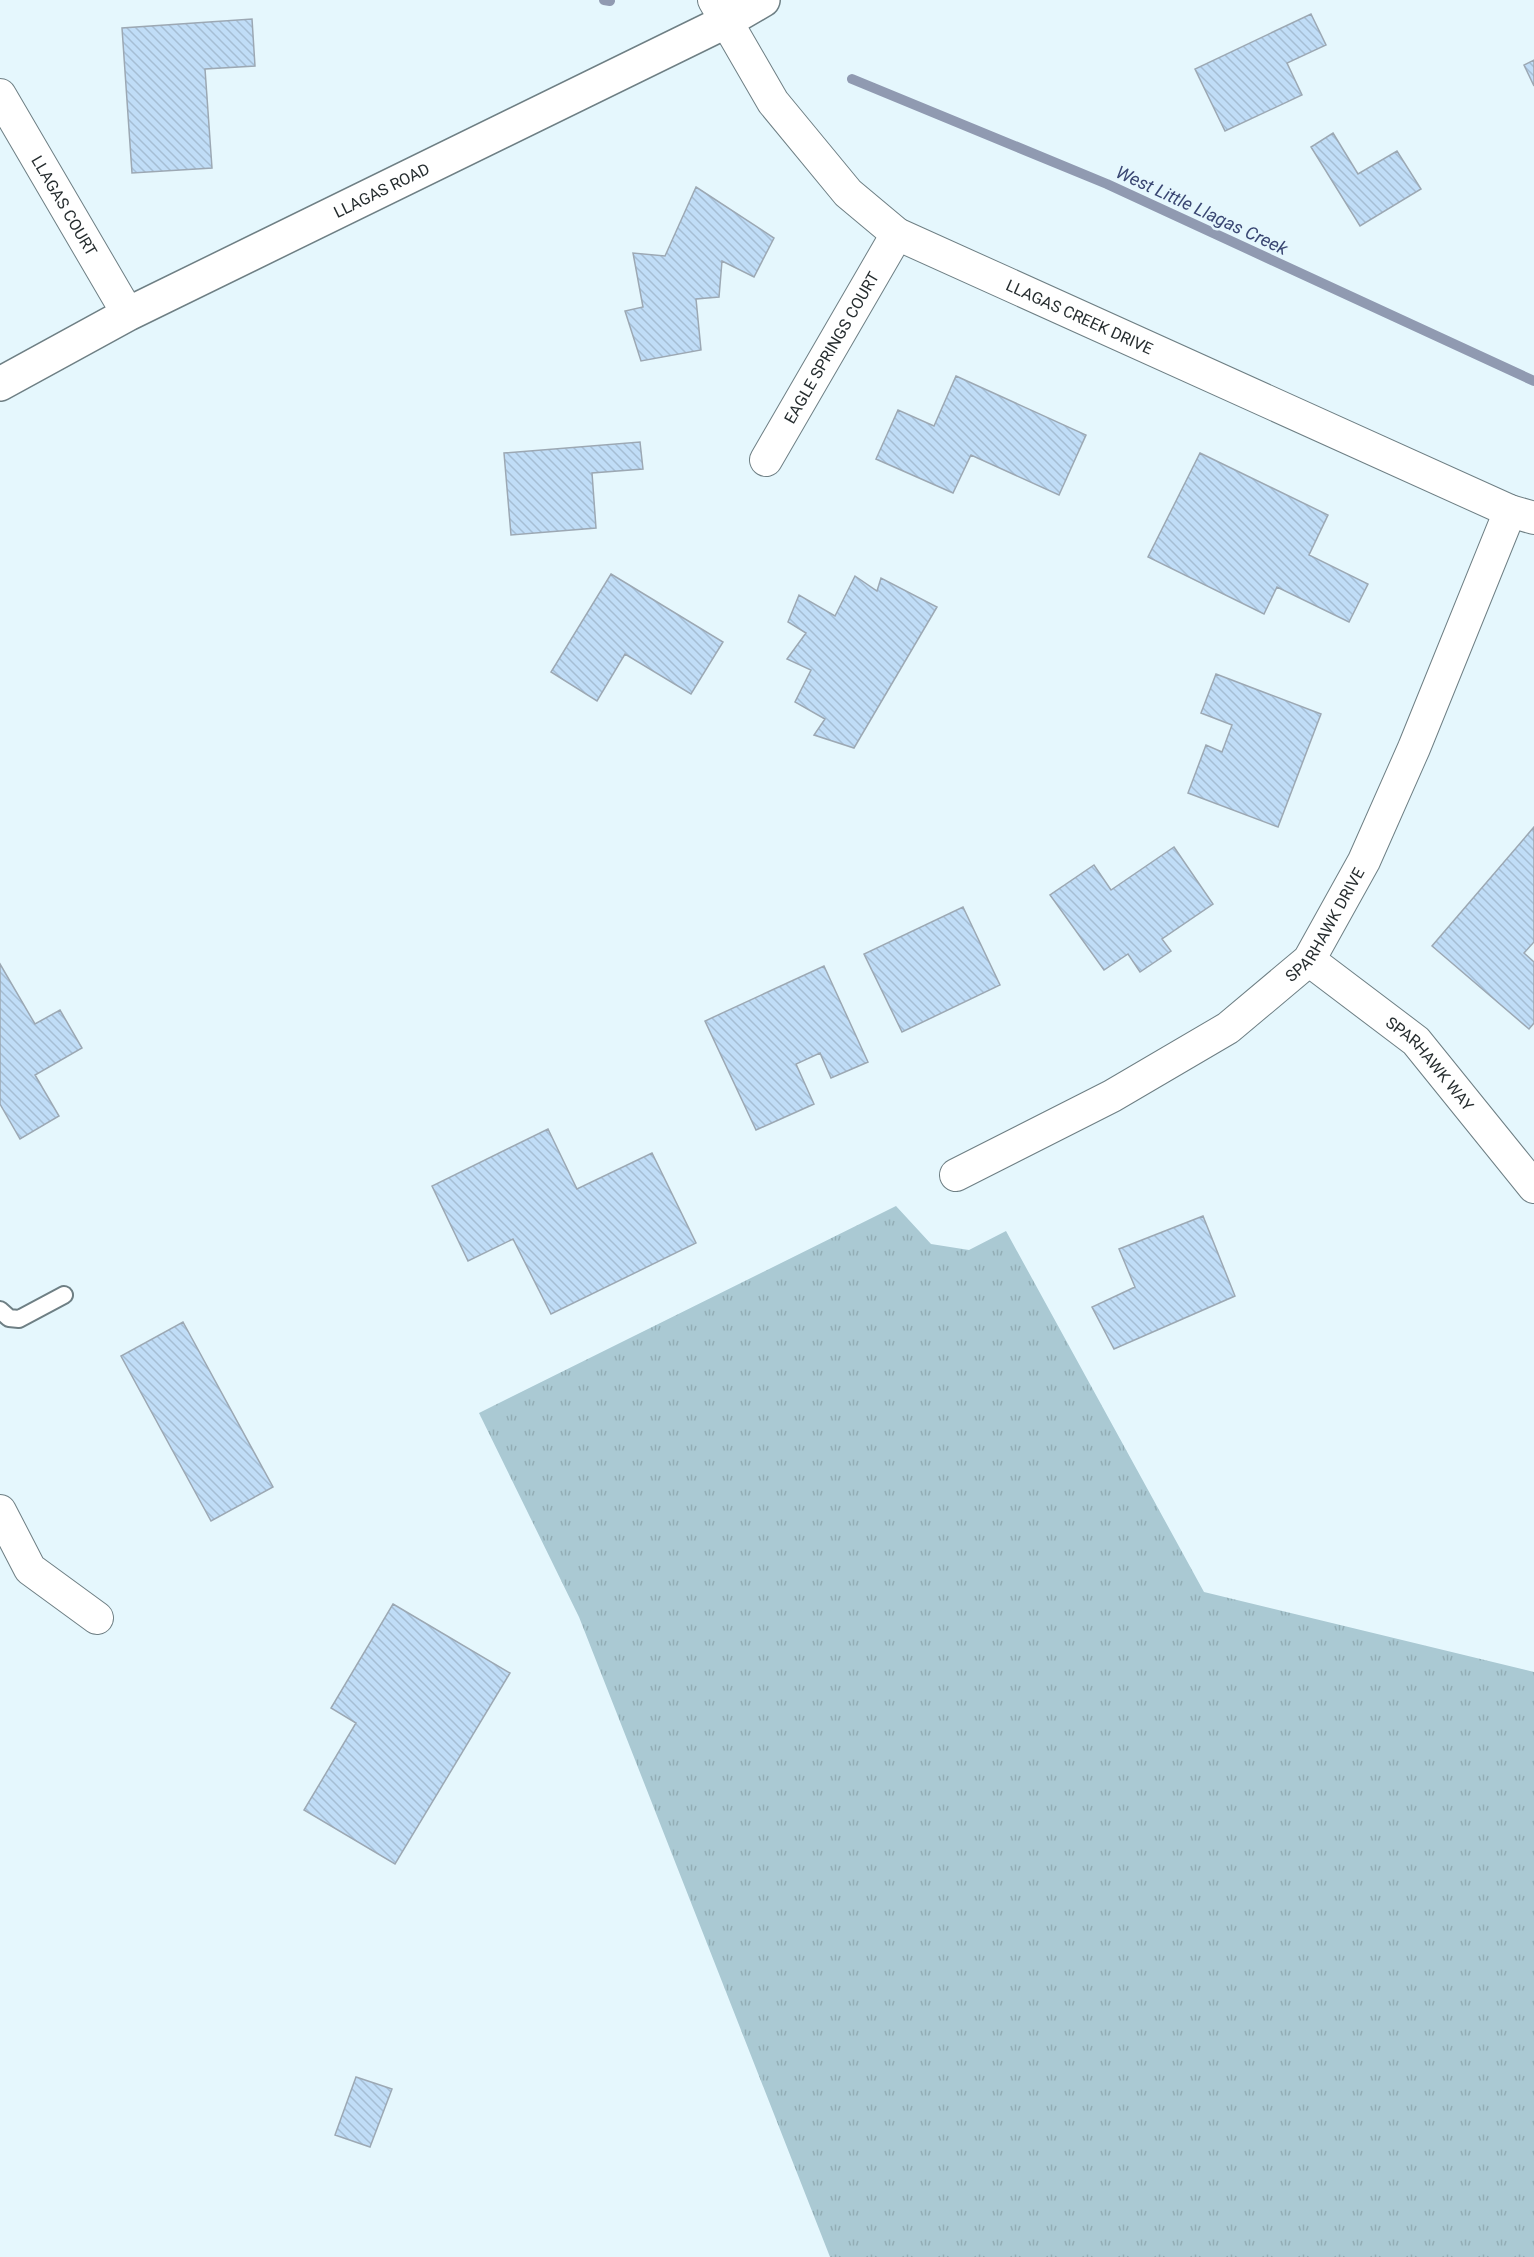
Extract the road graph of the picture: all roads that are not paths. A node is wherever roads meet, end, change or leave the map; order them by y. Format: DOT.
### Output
graph roads {
  1 [pos="763,0"];
  2 [pos="721,10"];
  3 [pos="0,95"];
  4 [pos="897,234"];
  5 [pos="128,314"];
  6 [pos="0,384"];
  7 [pos="766,460"];
  8 [pos="1522,515"];
  9 [pos="1309,960"];
  10 [pos="956,1175"];
  11 [pos="1534,1187"];
  12 [pos="64,1295"];
  13 [pos="0,1310"];
  14 [pos="0,1511"];
  15 [pos="97,1618"];
  1 -- 2 [label="street, LLAGAS ROAD"];
  2 -- 4 [label="street, LLAGAS CREEK DRIVE"];
  2 -- 5 [label="street, LLAGAS ROAD"];
  3 -- 5 [label="street, LLAGAS COURT"];
  4 -- 7 [label="street, EAGLE SPRINGS COURT"];
  4 -- 8 [label="street, LLAGAS CREEK DRIVE"];
  5 -- 6 [label="street, LLAGAS ROAD"];
  8 -- 9 [label="street, SPARHAWK DRIVE"];
  9 -- 10 [label="street, SPARHAWK DRIVE"];
  9 -- 11 [label="street, SPARHAWK WAY"];
  12 -- 13 [label="lane"];
  14 -- 15 [label="street"];
}
